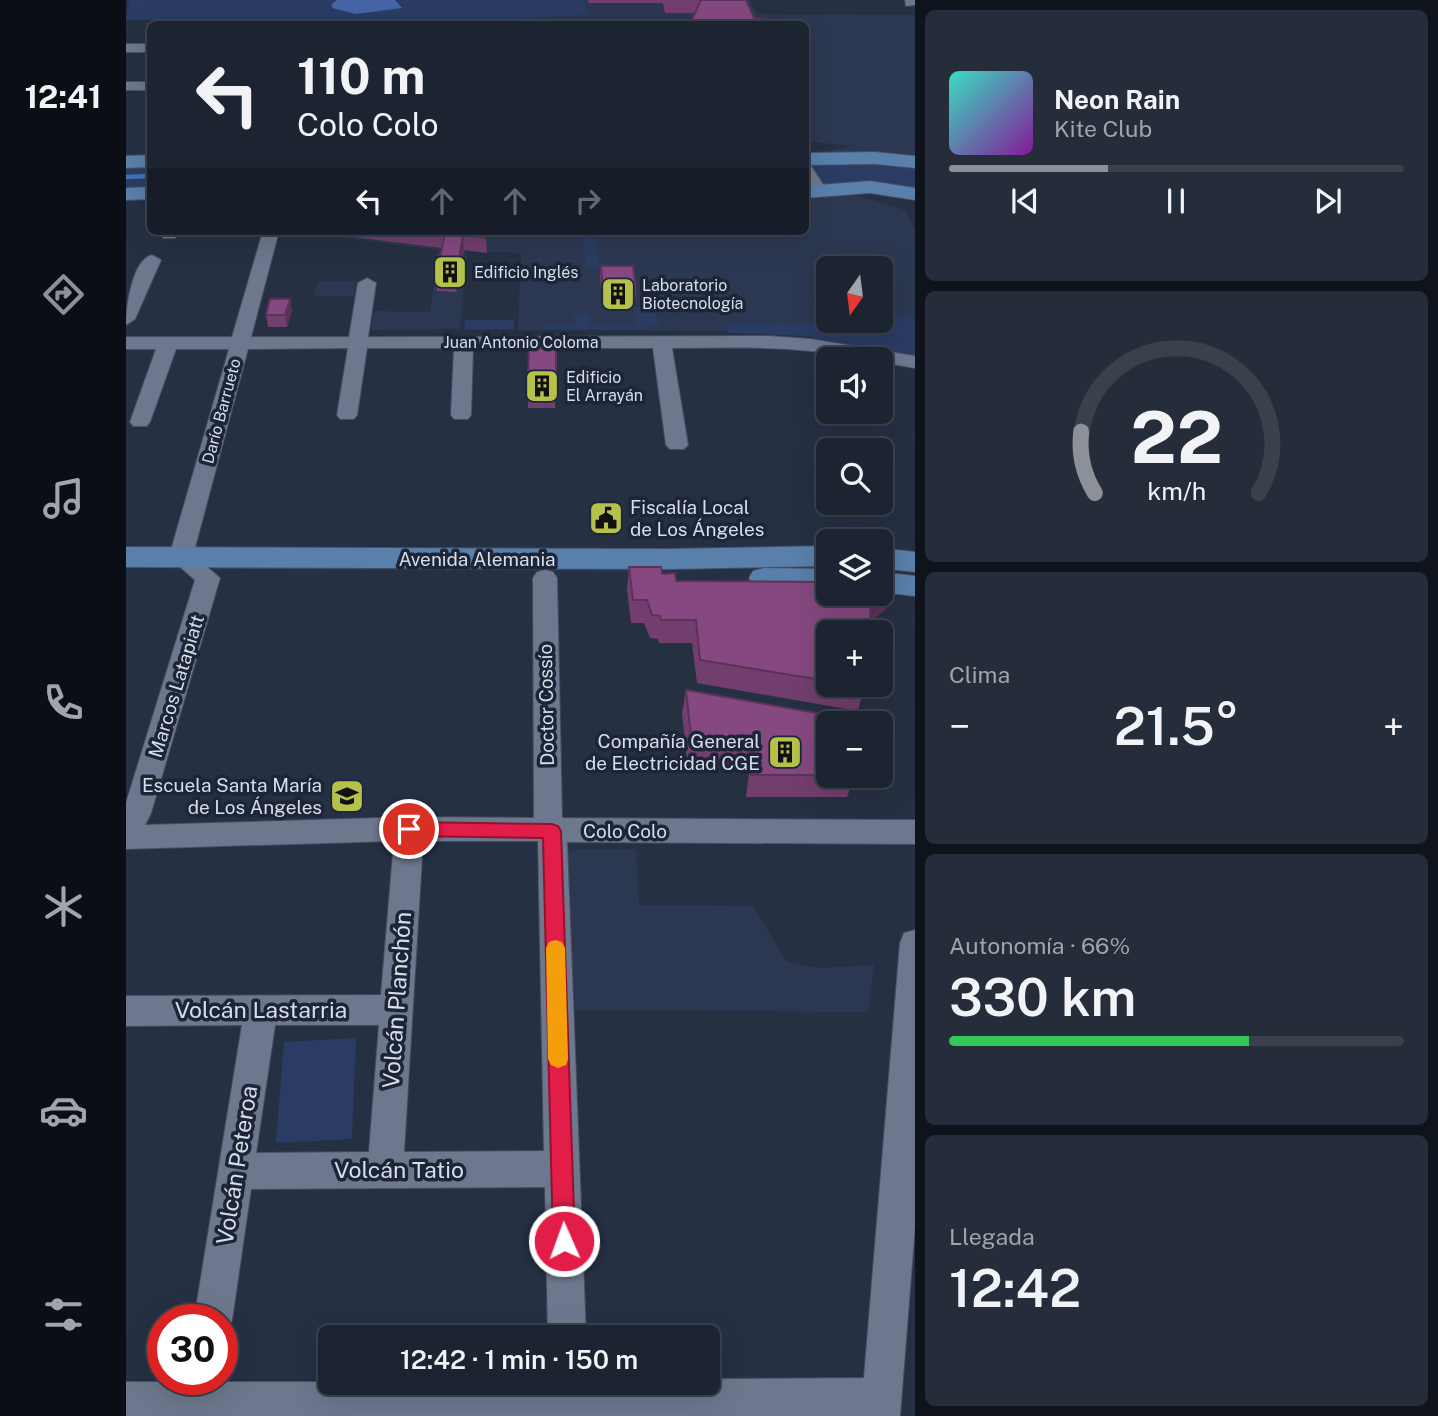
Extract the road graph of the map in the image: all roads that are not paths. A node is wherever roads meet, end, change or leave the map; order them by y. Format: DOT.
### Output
graph roads {
  1 [pos="126,48"];
  2 [pos="147,48"];
  3 [pos="126,86"];
  4 [pos="147,86"];
  5 [pos="809,159"];
  6 [pos="126,162"];
  7 [pos="147,162"];
  8 [pos="915,162"];
  9 [pos="812,192"];
  10 [pos="126,194"];
  11 [pos="147,194"];
  12 [pos="915,194"];
  13 [pos="270,235"];
  14 [pos="141,271"];
  15 [pos="367,283"];
  16 [pos="126,319"];
  17 [pos="358,342"];
  18 [pos="464,342"];
  19 [pos="662,342"];
  20 [pos="126,343"];
  21 [pos="168,343"];
  22 [pos="239,343"];
  23 [pos="915,362"];
  24 [pos="347,415"];
  25 [pos="461,415"];
  26 [pos="139,422"];
  27 [pos="677,445"];
  28 [pos="816,556"];
  29 [pos="126,557"];
  30 [pos="181,558"];
  31 [pos="893,559"];
  32 [pos="915,562"];
  33 [pos="126,578"];
  34 [pos="208,578"];
  35 [pos="545,578"];
  36 [pos="816,579"];
  37 [pos="893,583"];
  38 [pos="915,586"];
  39 [pos="409,829"];
  40 [pos="550,831"];
  41 [pos="915,832"];
  42 [pos="126,834"];
  43 [pos="915,943"];
  44 [pos="261,1010"];
  45 [pos="397,1010"];
  46 [pos="126,1011"];
  47 [pos="562,1169"];
  48 [pos="385,1170"];
  49 [pos="236,1171"];
  50 [pos="905,1267"];
  51 [pos="216,1304"];
  52 [pos="567,1325"];
  53 [pos="527,1395"];
  54 [pos="646,1395"];
  55 [pos="209,1400"];
  56 [pos="126,1402"];
  57 [pos="882,1407"];
  58 [pos="394,1408"];
  1 -- 2 [label="street"];
  3 -- 4 [label="street"];
  5 -- 8 [label="main road"];
  6 -- 7 [label="main road"];
  9 -- 12 [label="main road"];
  10 -- 11 [label="main road"];
  13 -- 22 [label="street, Darío Barrueto"];
  14 -- 16 [label="street"];
  15 -- 17 [label="street"];
  17 -- 18 [label="street, Juan Antonio Coloma"];
  17 -- 22 [label="street, Juan Antonio Coloma"];
  17 -- 24 [label="street"];
  18 -- 19 [label="street, Juan Antonio Coloma"];
  18 -- 25 [label="street"];
  19 -- 23 [label="street, Juan Antonio Coloma"];
  19 -- 27 [label="street"];
  20 -- 21 [label="street, Juan Antonio Coloma"];
  21 -- 22 [label="street, Juan Antonio Coloma"];
  21 -- 26 [label="street"];
  22 -- 30 [label="street, Darío Barrueto"];
  28 -- 30 [label="main road, Avenida Alemania"];
  29 -- 30 [label="main road, Avenida Alemania"];
  30 -- 34 [label="street"];
  31 -- 32 [label="main road"];
  33 -- 34 [label="main road, Avenida Alemania"];
  34 -- 35 [label="main road, Avenida Alemania"];
  34 -- 42 [label="street, Marcos Latapiatt"];
  35 -- 36 [label="main road, Avenida Alemania"];
  35 -- 40 [label="street, Doctor Cossío"];
  37 -- 38 [label="main road"];
  39 -- 40 [label="street, Colo Colo"];
  39 -- 42 [label="street, Colo Colo"];
  39 -- 45 [label="street, Volcán Planchón"];
  40 -- 41 [label="street, Colo Colo"];
  40 -- 47 [label="street, Doctor Cossío"];
  43 -- 50 [label="street"];
  44 -- 45 [label="street, Volcán Lastarria"];
  44 -- 46 [label="street, Volcán Lastarria"];
  44 -- 49 [label="street, Volcán Peteroa"];
  45 -- 48 [label="street, Volcán Planchón"];
  47 -- 48 [label="street, Volcán Tatio"];
  47 -- 52 [label="street, Doctor Cossío"];
  48 -- 49 [label="street, Volcán Tatio"];
  49 -- 51 [label="street, Volcán Peteroa"];
  50 -- 57 [label="street"];
  53 -- 58 [label="street"];
  54 -- 57 [label="street"];
  55 -- 56 [label="street"];
  55 -- 58 [label="street"];
}
